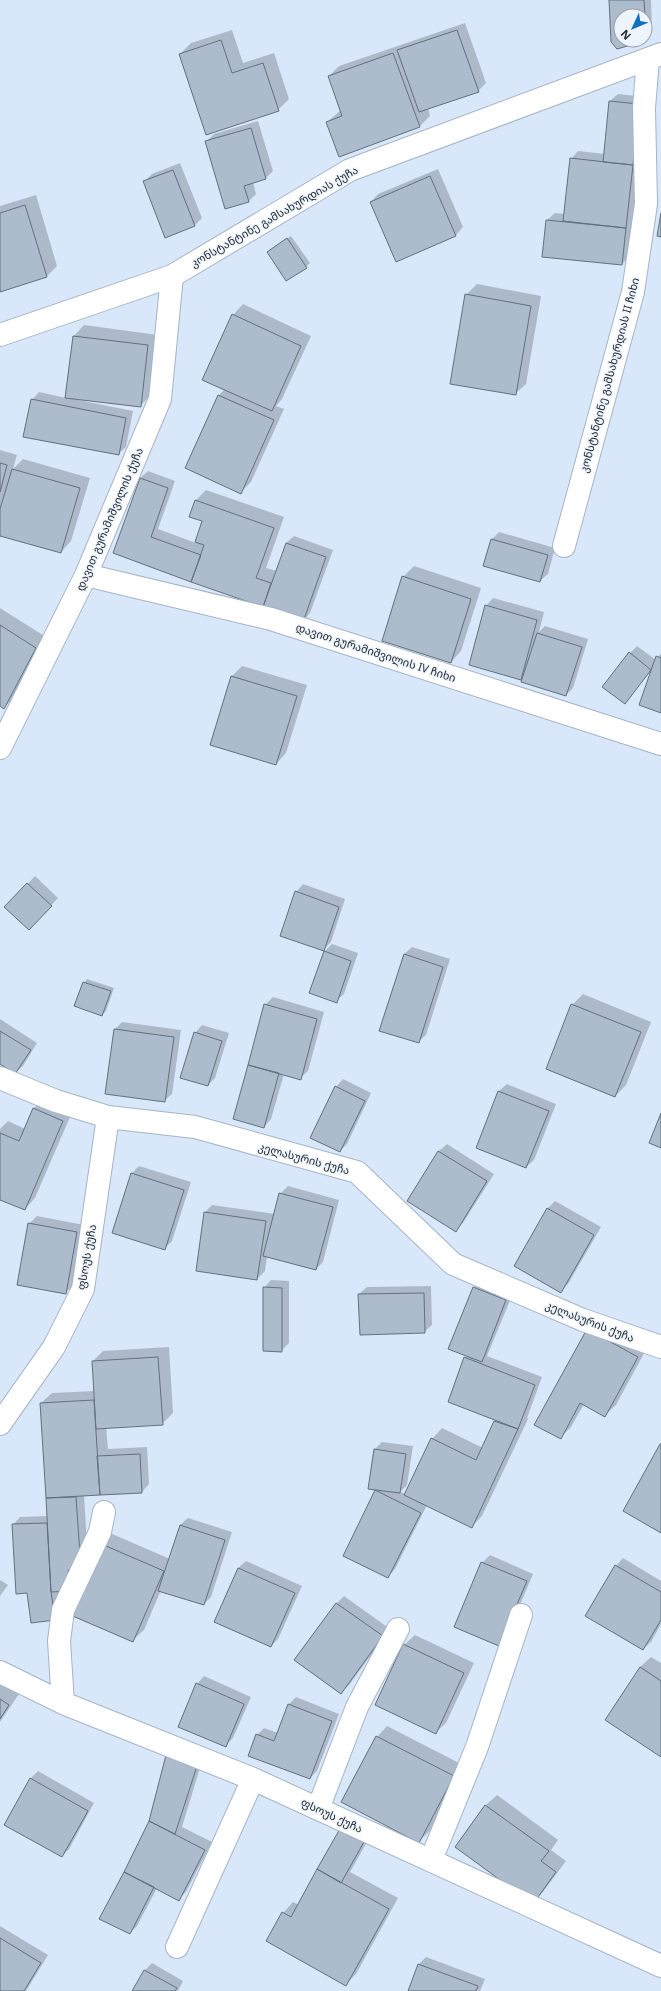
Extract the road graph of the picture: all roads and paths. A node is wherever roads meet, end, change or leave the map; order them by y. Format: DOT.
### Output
graph roads {
  1 [pos="655,57"];
  2 [pos="172,276"];
  3 [pos="0,335"];
  4 [pos="564,546"];
  5 [pos="86,576"];
  6 [pos="661,744"];
  7 [pos="0,748"];
  8 [pos="0,1078"];
  9 [pos="108,1116"];
  10 [pos="661,1347"];
  11 [pos="0,1424"];
  12 [pos="104,1512"];
  13 [pos="521,1615"];
  14 [pos="398,1629"];
  15 [pos="0,1672"];
  16 [pos="63,1703"];
  17 [pos="253,1779"];
  18 [pos="318,1809"];
  19 [pos="430,1860"];
  20 [pos="177,1947"];
  21 [pos="661,1966"];
  1 -- 2 [label="street, კონსტანტინე გამსახურდიას ქუჩა"];
  1 -- 4 [label="street, კონსტანტინე გამსახურდიას II ჩიხი"];
  2 -- 3 [label="street, კონსტანტინე გამსახურდიას ქუჩა"];
  2 -- 5 [label="street, დავით გურამიშვილის ქუჩა"];
  5 -- 6 [label="street, დავით გურამიშვილის IV ჩიხი"];
  5 -- 7 [label="street, დავით გურამიშვილის ქუჩა"];
  8 -- 9 [label="street, კელასურის ქუჩა"];
  9 -- 10 [label="street, კელასურის ქუჩა"];
  9 -- 11 [label="street, ფსოუს ქუჩა"];
  12 -- 16 [label="street"];
  13 -- 19 [label="street"];
  14 -- 18 [label="street"];
  15 -- 16 [label="street, ფსოუს ქუჩა"];
  16 -- 17 [label="street, ფსოუს ქუჩა"];
  17 -- 18 [label="street, ფსოუს ქუჩა"];
  17 -- 20 [label="street"];
  18 -- 19 [label="street, ფსოუს ქუჩა"];
  19 -- 21 [label="street, ფსოუს ქუჩა"];
}
